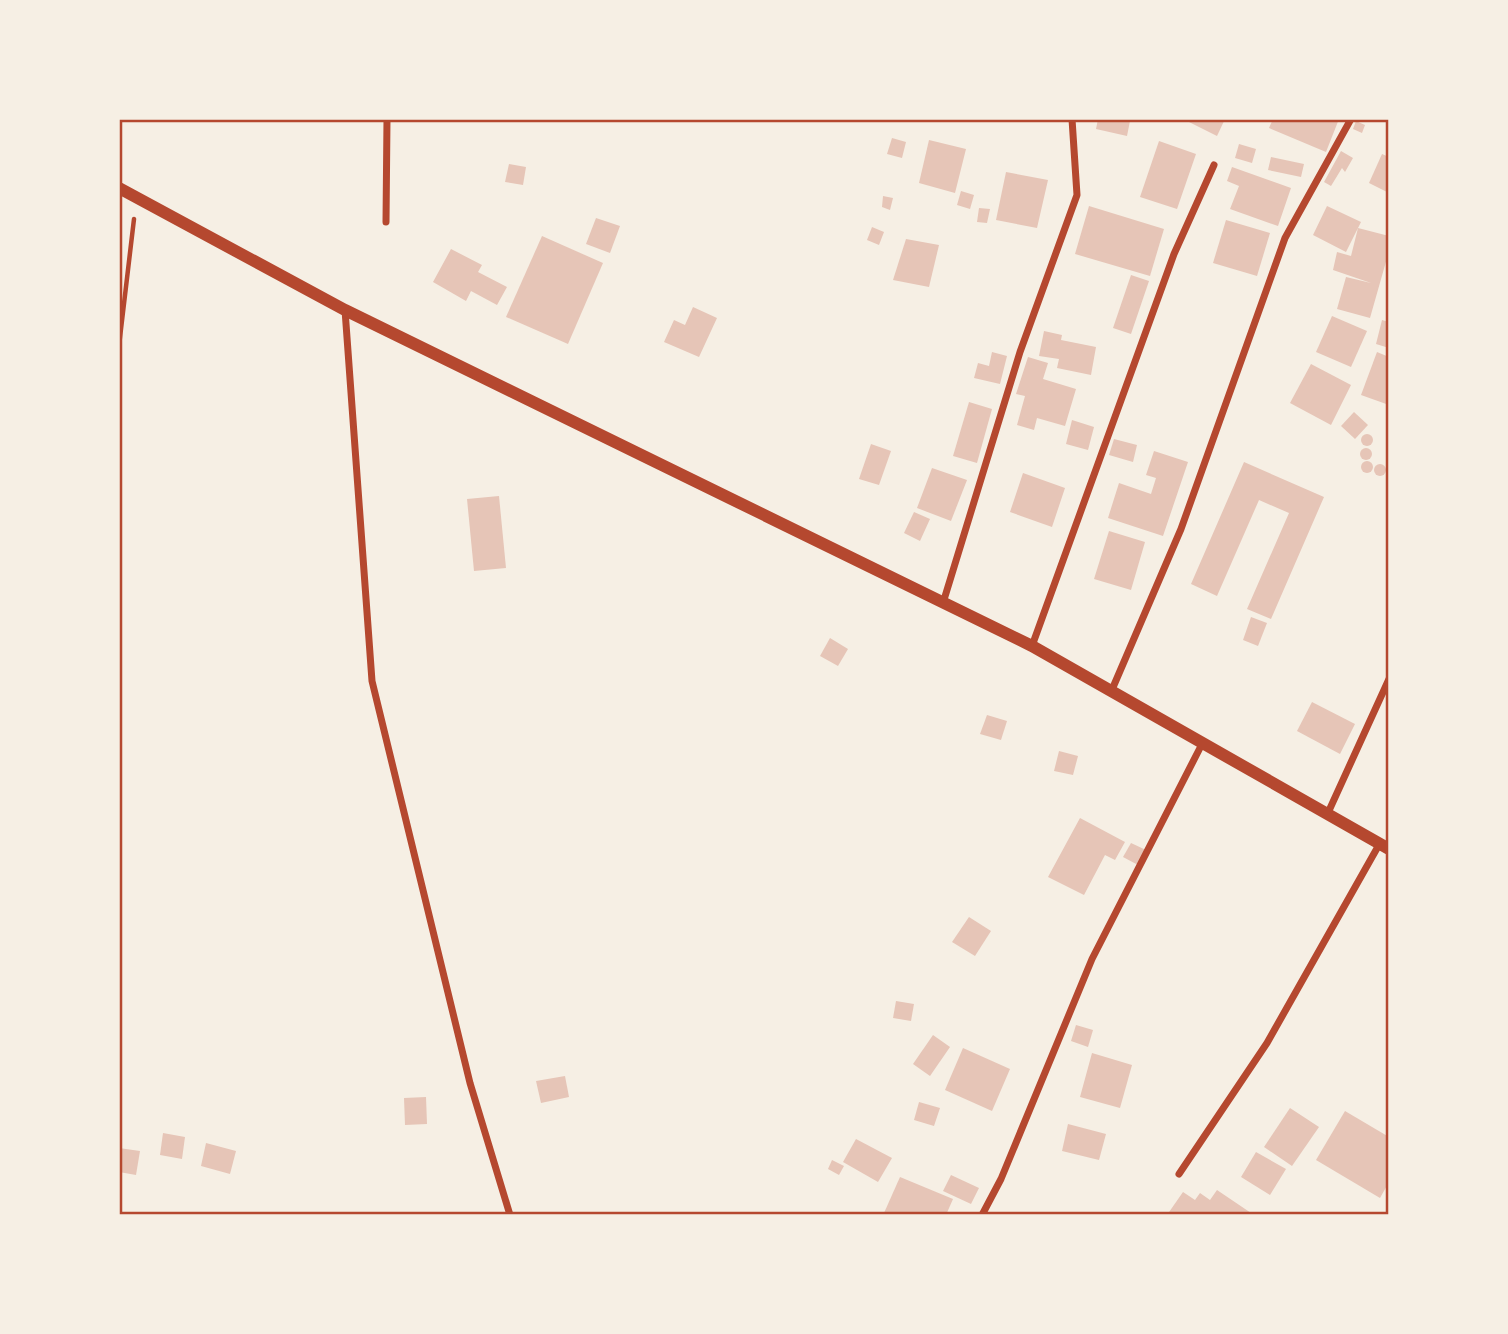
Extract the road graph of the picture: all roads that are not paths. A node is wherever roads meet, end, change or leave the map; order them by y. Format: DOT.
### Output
graph roads {
  1 [pos="387,119"];
  2 [pos="1072,119"];
  3 [pos="1351,119"];
  4 [pos="1214,164"];
  5 [pos="119,188"];
  6 [pos="386,222"];
  7 [pos="345,310"];
  8 [pos="943,603"];
  9 [pos="1032,646"];
  10 [pos="1389,679"];
  11 [pos="1111,692"];
  12 [pos="1202,744"];
  13 [pos="1327,816"];
  14 [pos="1384,846"];
  15 [pos="1179,1174"];
  16 [pos="510,1215"];
  17 [pos="982,1215"];
  1 -- 6 [label="street"];
  2 -- 8 [label="street"];
  3 -- 11 [label="street"];
  4 -- 9 [label="street"];
  5 -- 7 [label="street"];
  7 -- 8 [label="street"];
  7 -- 16 [label="street"];
  8 -- 9 [label="street"];
  9 -- 11 [label="street"];
  10 -- 13 [label="street"];
  11 -- 12 [label="street"];
  12 -- 13 [label="street"];
  12 -- 17 [label="street"];
  13 -- 14 [label="street"];
  14 -- 15 [label="street"];
}
